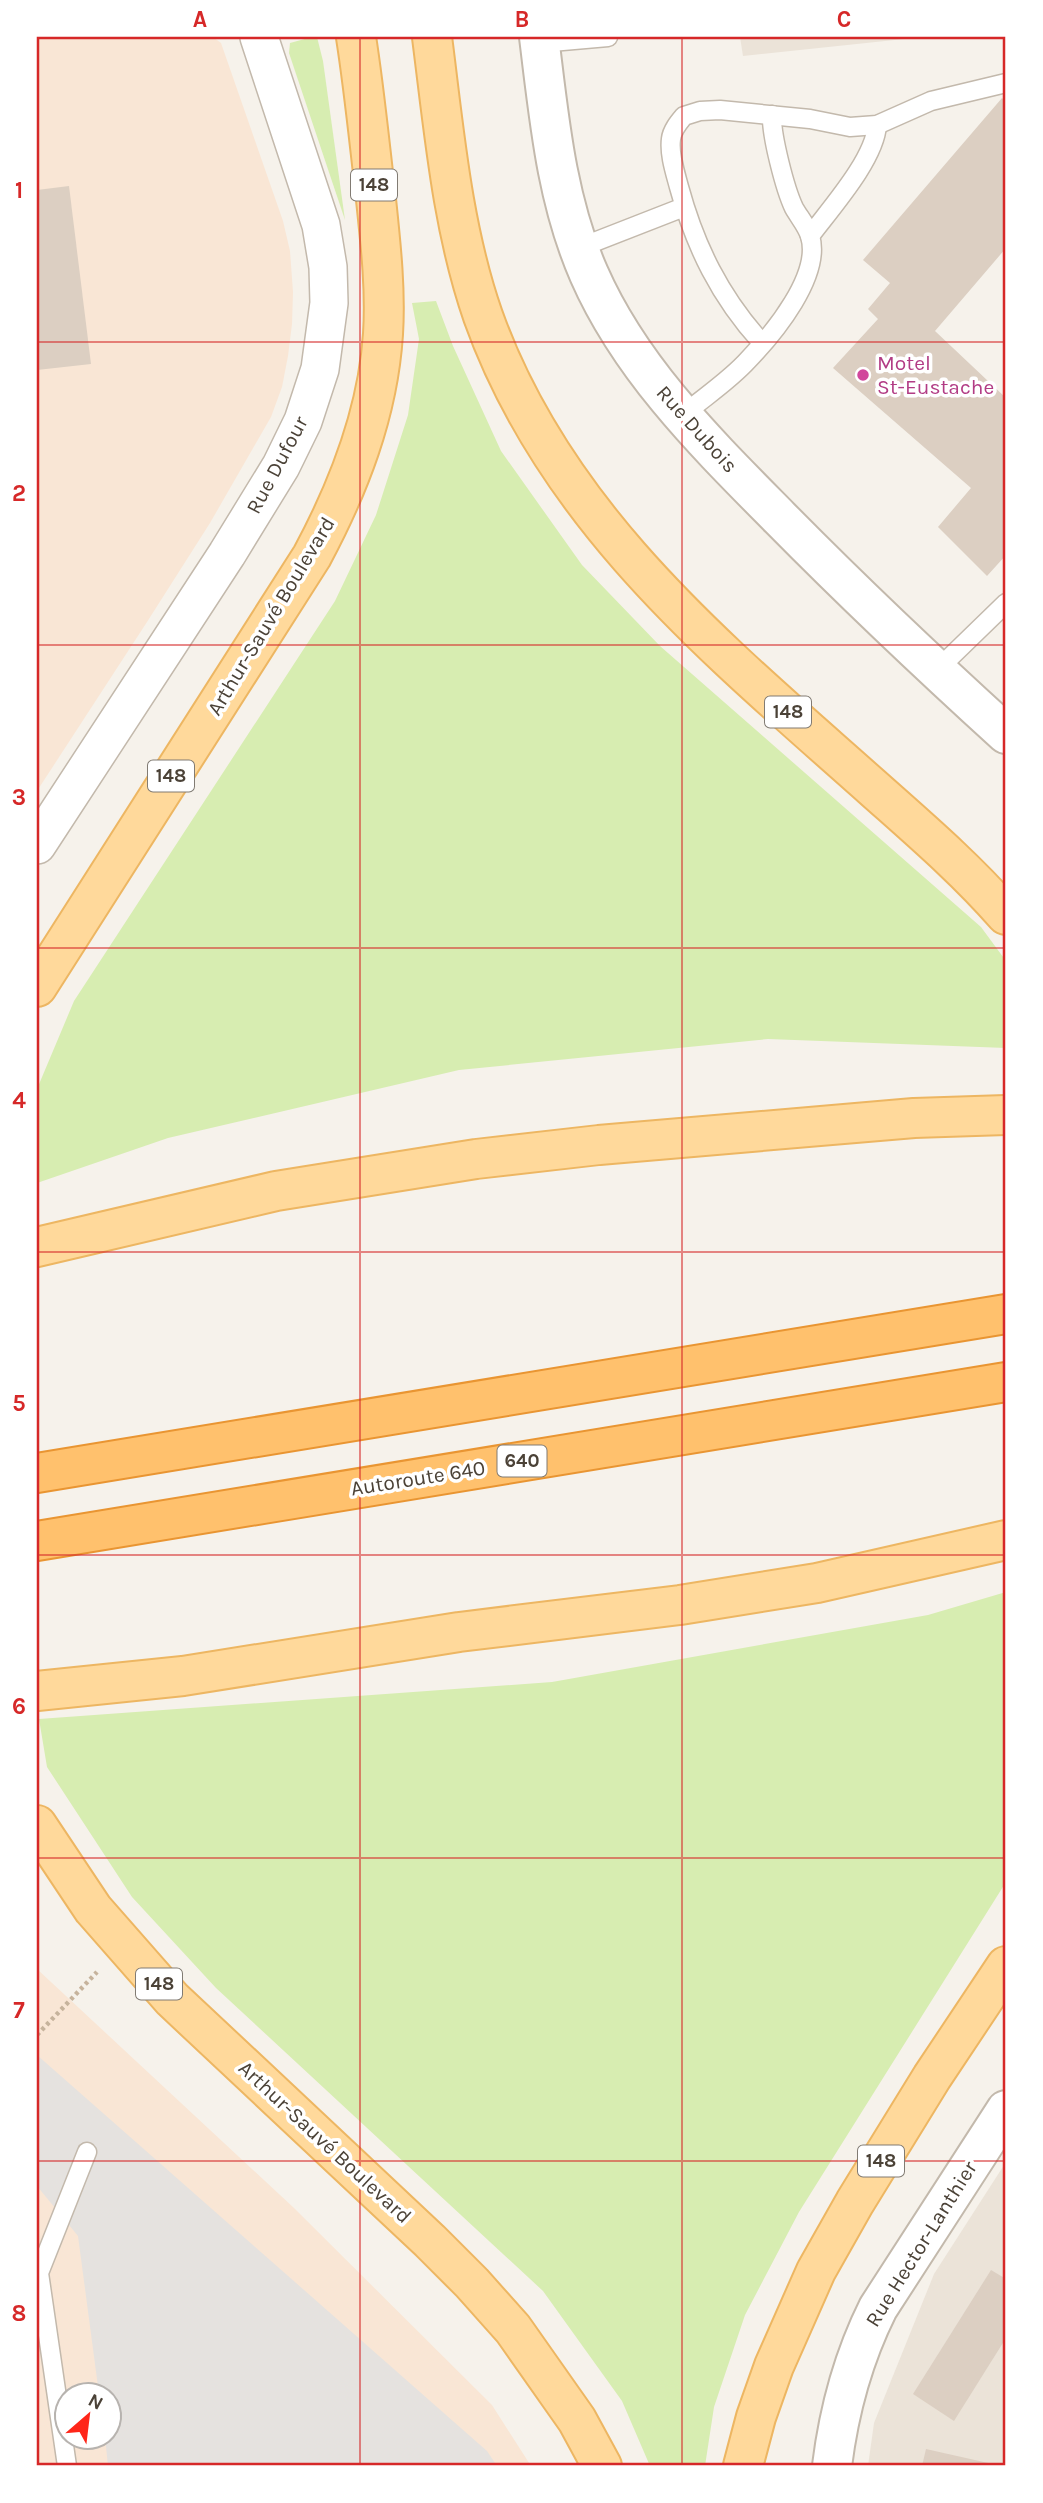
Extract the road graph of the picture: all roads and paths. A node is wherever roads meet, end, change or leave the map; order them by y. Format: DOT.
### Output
graph roads {
  1 [pos="259,37"];
  2 [pos="356,37"];
  3 [pos="432,37"];
  4 [pos="608,37"];
  5 [pos="539,40"];
  6 [pos="1006,83"];
  7 [pos="772,115"];
  8 [pos="877,125"];
  9 [pos="684,207"];
  10 [pos="810,236"];
  11 [pos="579,248"];
  12 [pos="762,342"];
  13 [pos="683,415"];
  14 [pos="1006,603"];
  15 [pos="937,670"];
  16 [pos="1006,734"];
  17 [pos="37,845"];
  18 [pos="1006,915"];
  19 [pos="37,987"];
  20 [pos="1006,1115"];
  21 [pos="37,1247"];
  22 [pos="1006,1314"];
  23 [pos="1006,1382"];
  24 [pos="37,1473"];
  25 [pos="1006,1540"];
  26 [pos="37,1541"];
  27 [pos="37,1691"];
  28 [pos="37,1825"];
  29 [pos="105,1964"];
  30 [pos="1006,1966"];
  31 [pos="37,2035"];
  32 [pos="1006,2110"];
  33 [pos="88,2152"];
  34 [pos="67,2466"];
  35 [pos="602,2466"];
  36 [pos="743,2466"];
  37 [pos="832,2466"];
  1 -- 17 [label="street, Rue Dufour"];
  2 -- 19 [label="main road, Arthur-Sauvé Boulevard / 148"];
  3 -- 18 [label="main road, 148"];
  4 -- 5 [label="lane"];
  5 -- 11 [label="street, Rue Dubois"];
  6 -- 8 [label="lane"];
  7 -- 8 [label="lane"];
  7 -- 9 [label="lane"];
  7 -- 10 [label="lane"];
  8 -- 10 [label="lane"];
  9 -- 11 [label="lane"];
  9 -- 12 [label="lane"];
  10 -- 12 [label="lane"];
  11 -- 13 [label="street, Rue Dubois"];
  12 -- 13 [label="lane"];
  13 -- 15 [label="street, Rue Dubois"];
  14 -- 15 [label="lane"];
  15 -- 16 [label="street, Rue Dubois"];
  20 -- 21 [label="main road"];
  22 -- 24 [label="highway"];
  23 -- 26 [label="highway, Autoroute 640 / 640"];
  25 -- 27 [label="main road"];
  28 -- 35 [label="main road, Arthur-Sauvé Boulevard / 148"];
  29 -- 31 [label="path"];
  30 -- 36 [label="main road, 148"];
  32 -- 37 [label="street, Rue Hector-Lanthier"];
  33 -- 34 [label="lane"];
}
